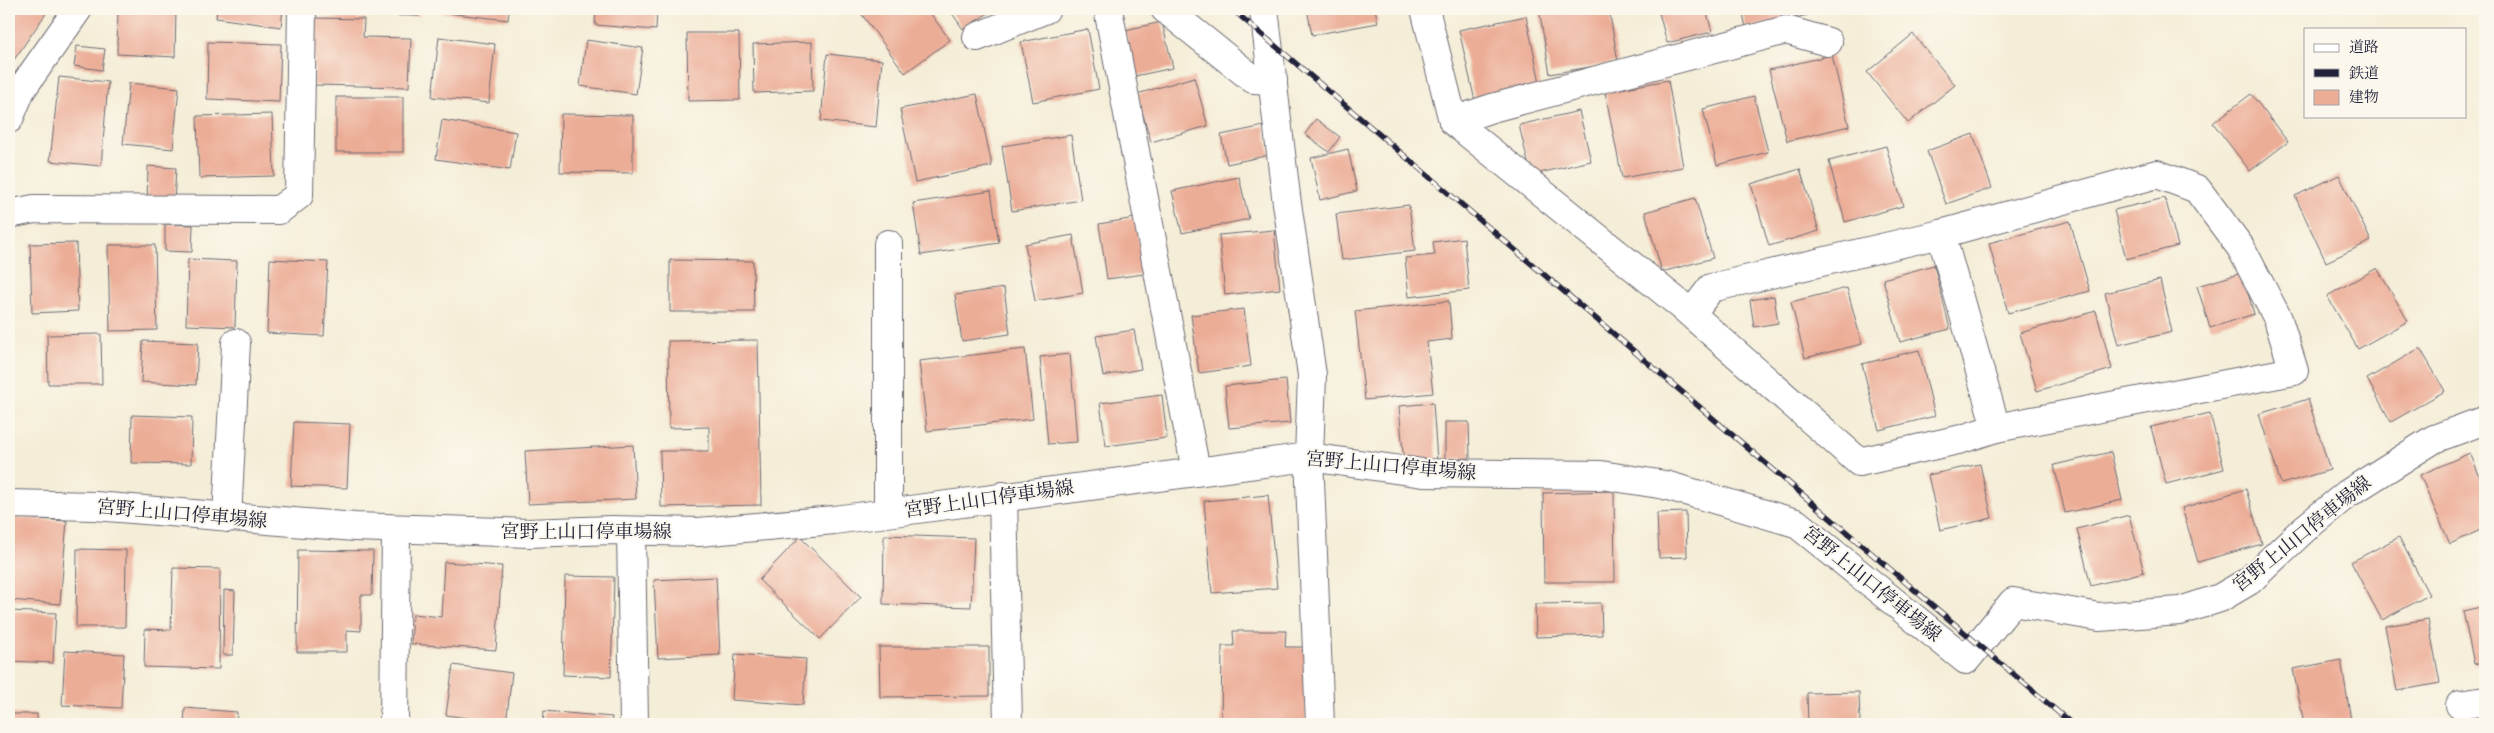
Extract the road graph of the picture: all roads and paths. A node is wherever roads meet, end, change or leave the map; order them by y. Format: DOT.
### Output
graph roads {
  1 [pos="78,9"];
  2 [pos="302,9"];
  3 [pos="1046,9"];
  4 [pos="1108,9"];
  5 [pos="1165,9"];
  6 [pos="1264,9"];
  7 [pos="1424,9"];
  8 [pos="978,36"];
  9 [pos="1828,42"];
  10 [pos="1273,80"];
  11 [pos="9,119"];
  12 [pos="1453,121"];
  13 [pos="9,214"];
  14 [pos="1941,234"];
  15 [pos="888,244"];
  16 [pos="1691,314"];
  17 [pos="236,343"];
  18 [pos="2485,420"];
  19 [pos="1996,428"];
  20 [pos="1310,457"];
  21 [pos="1196,472"];
  22 [pos="1002,496"];
  23 [pos="9,504"];
  24 [pos="888,512"];
  25 [pos="227,518"];
  26 [pos="396,529"];
  27 [pos="631,531"];
  28 [pos="394,724"];
  29 [pos="634,724"];
  30 [pos="1008,724"];
  31 [pos="1320,724"];
  1 -- 11 [label="street"];
  2 -- 13 [label="street"];
  3 -- 8 [label="street"];
  4 -- 21 [label="street"];
  5 -- 10 [label="street"];
  6 -- 10 [label="street"];
  7 -- 12 [label="street"];
  9 -- 12 [label="street"];
  10 -- 20 [label="street"];
  12 -- 16 [label="street"];
  14 -- 16 [label="street"];
  14 -- 19 [label="street"];
  14 -- 19 [label="street"];
  15 -- 24 [label="street"];
  16 -- 19 [label="street"];
  17 -- 25 [label="street"];
  18 -- 20 [label="street, 宮野上山口停車場線"];
  20 -- 21 [label="street, 宮野上山口停車場線"];
  20 -- 31 [label="street"];
  21 -- 22 [label="street, 宮野上山口停車場線"];
  22 -- 24 [label="street, 宮野上山口停車場線"];
  22 -- 30 [label="street"];
  23 -- 25 [label="street, 宮野上山口停車場線"];
  24 -- 27 [label="street, 宮野上山口停車場線"];
  25 -- 26 [label="street, 宮野上山口停車場線"];
  26 -- 27 [label="street, 宮野上山口停車場線"];
  26 -- 28 [label="street"];
  27 -- 29 [label="street"];
}
